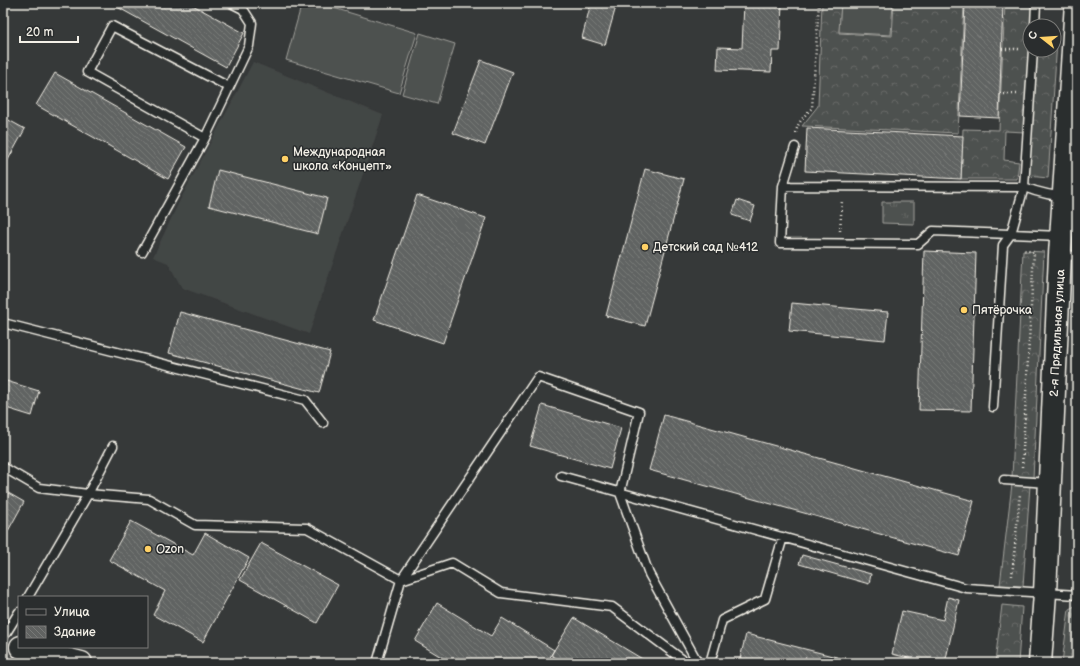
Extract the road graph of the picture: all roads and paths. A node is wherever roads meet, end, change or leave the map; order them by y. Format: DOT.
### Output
graph roads {
  1 [pos="231,3"];
  2 [pos="819,3"];
  3 [pos="1003,3"];
  4 [pos="1009,3"];
  5 [pos="1036,3"];
  6 [pos="1076,3"];
  7 [pos="1035,18"];
  8 [pos="1002,49"];
  9 [pos="1022,49"];
  10 [pos="1032,58"];
  11 [pos="229,87"];
  12 [pos="205,138"];
  13 [pos="795,146"];
  14 [pos="783,186"];
  15 [pos="843,186"];
  16 [pos="1024,187"];
  17 [pos="1070,198"];
  18 [pos="1011,234"];
  19 [pos="840,244"];
  20 [pos="1003,246"];
  21 [pos="1066,249"];
  22 [pos="142,252"];
  23 [pos="3,323"];
  24 [pos="993,407"];
  25 [pos="323,423"];
  26 [pos="113,446"];
  27 [pos="3,467"];
  28 [pos="561,476"];
  29 [pos="1004,480"];
  30 [pos="1022,482"];
  31 [pos="1050,484"];
  32 [pos="620,493"];
  33 [pos="88,494"];
  34 [pos="783,537"];
  35 [pos="400,580"];
  36 [pos="1006,580"];
  37 [pos="1045,593"];
  38 [pos="1077,595"];
  39 [pos="29,596"];
  40 [pos="18,614"];
  41 [pos="3,638"];
  42 [pos="3,642"];
  43 [pos="18,646"];
  44 [pos="24,648"];
  45 [pos="81,663"];
  46 [pos="377,663"];
  47 [pos="687,663"];
  48 [pos="698,663"];
  49 [pos="710,663"];
  50 [pos="1040,663"];
  1 -- 11 [label="lane"];
  2 -- 13 [label="path"];
  3 -- 4 [label="path"];
  5 -- 7 [label="lane"];
  6 -- 17 [label="street, 2-я Прядильная улица"];
  8 -- 9 [label="path"];
  10 -- 16 [label="lane"];
  11 -- 12 [label="lane"];
  11 -- 12 [label="lane"];
  12 -- 22 [label="lane"];
  13 -- 14 [label="lane"];
  14 -- 15 [label="lane"];
  14 -- 19 [label="lane"];
  15 -- 16 [label="lane"];
  15 -- 19 [label="path"];
  16 -- 17 [label="lane"];
  16 -- 18 [label="lane"];
  17 -- 21 [label="street, 2-я Прядильная улица"];
  18 -- 19 [label="lane"];
  18 -- 20 [label="lane"];
  18 -- 21 [label="lane"];
  20 -- 24 [label="lane"];
  20 -- 30 [label="path"];
  21 -- 31 [label="street, 2-я Прядильная улица"];
  23 -- 25 [label="lane"];
  26 -- 33 [label="lane"];
  27 -- 33 [label="lane"];
  28 -- 32 [label="lane"];
  29 -- 30 [label="lane"];
  30 -- 31 [label="lane"];
  30 -- 36 [label="path"];
  31 -- 37 [label="street, 2-я Прядильная улица"];
  32 -- 34 [label="lane"];
  32 -- 35 [label="lane"];
  32 -- 48 [label="lane"];
  33 -- 35 [label="lane"];
  33 -- 39 [label="lane"];
  34 -- 37 [label="lane"];
  34 -- 49 [label="lane"];
  35 -- 46 [label="lane"];
  35 -- 47 [label="lane"];
  37 -- 38 [label="lane"];
  37 -- 50 [label="street, 2-я Прядильная улица"];
  40 -- 41 [label="lane"];
  42 -- 43 [label="street"];
  44 -- 45 [label="street"];
}
